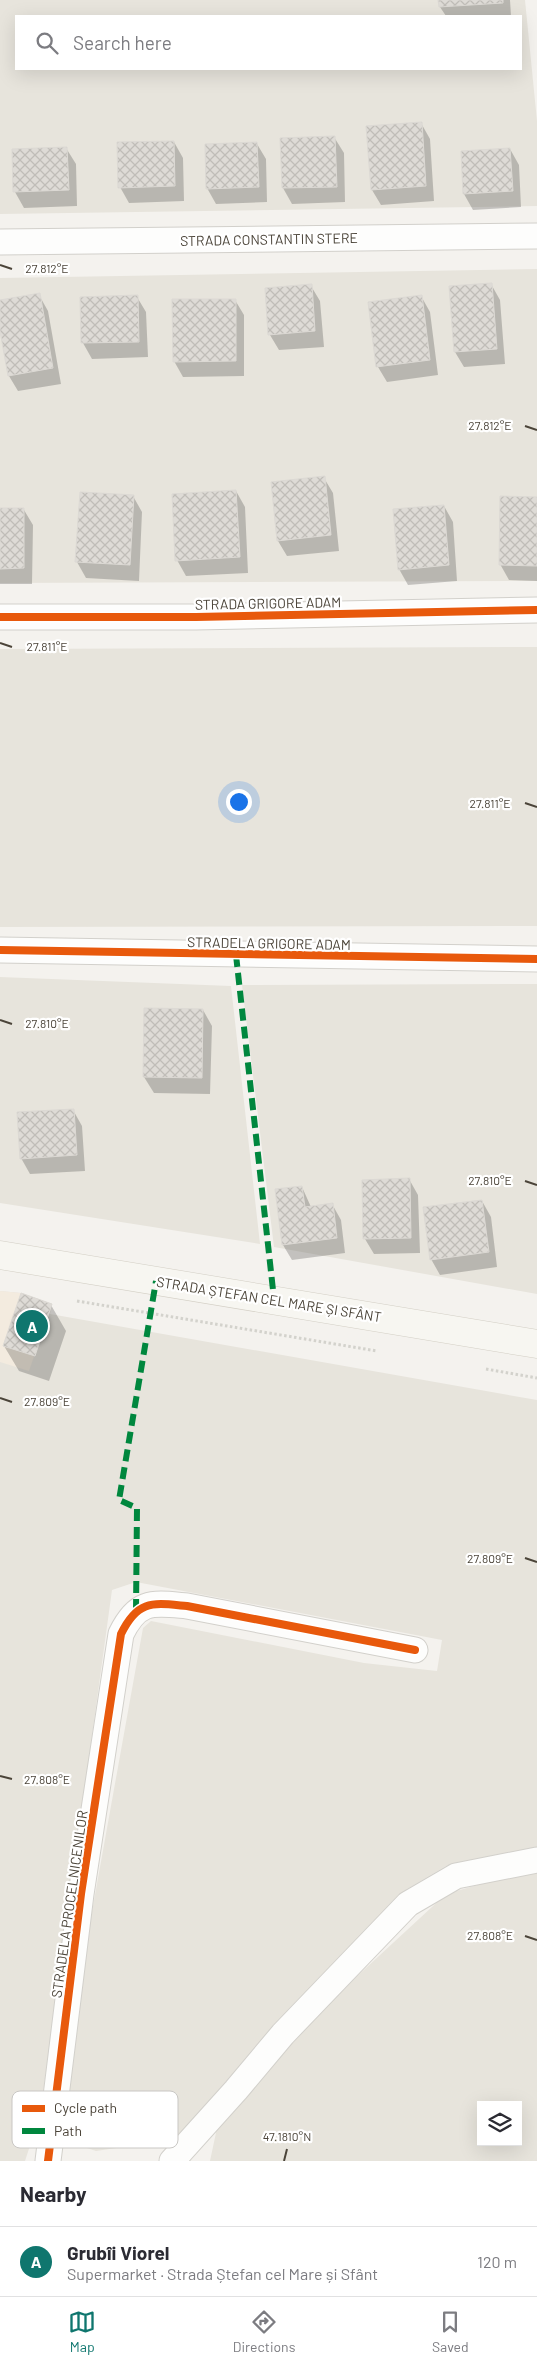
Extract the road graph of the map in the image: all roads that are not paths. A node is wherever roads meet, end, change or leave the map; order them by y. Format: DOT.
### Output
graph roads {
  1 [pos="537,236"];
  2 [pos="0,242"];
  3 [pos="537,610"];
  4 [pos="0,617"];
  5 [pos="0,950"];
  6 [pos="537,960"];
  7 [pos="0,1255"];
  8 [pos="537,1344"];
  9 [pos="416,1650"];
  10 [pos="537,1860"];
  11 [pos="57,2091"];
  12 [pos="50,2148"];
  13 [pos="48,2161"];
  14 [pos="172,2161"];
  1 -- 2 [label="street, STRADA CONSTANTIN STERE"];
  3 -- 4 [label="street, STRADA GRIGORE ADAM"];
  5 -- 6 [label="street, STRADELA GRIGORE ADAM"];
  7 -- 8 [label="main road, STRADA ȘTEFAN CEL MARE ȘI SFÂNT"];
  9 -- 11 [label="street, STRADELA PROCELNICENILOR"];
  10 -- 14 [label="street"];
  12 -- 13 [label="street, STRADELA PROCELNICENILOR"];
}
